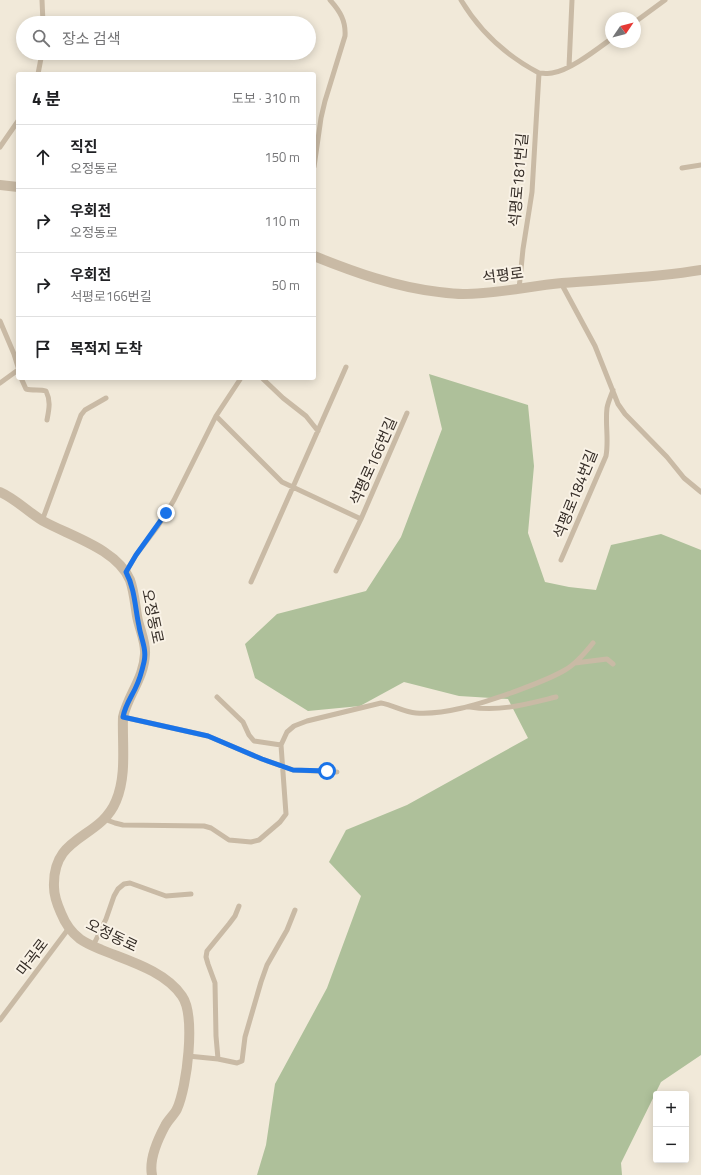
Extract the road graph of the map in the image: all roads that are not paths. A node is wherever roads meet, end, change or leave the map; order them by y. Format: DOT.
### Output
graph roads {
  1 [pos="42,0"];
  2 [pos="330,0"];
  3 [pos="461,0"];
  4 [pos="572,0"];
  5 [pos="665,0"];
  6 [pos="43,16"];
  7 [pos="641,18"];
  8 [pos="605,43"];
  9 [pos="41,60"];
  10 [pos="569,67"];
  11 [pos="38,72"];
  12 [pos="539,73"];
  13 [pos="16,124"];
  14 [pos="0,147"];
  15 [pos="316,153"];
  16 [pos="701,165"];
  17 [pos="682,168"];
  18 [pos="0,185"];
  19 [pos="16,187"];
  20 [pos="316,257"];
  21 [pos="701,270"];
  22 [pos="561,283"];
  23 [pos="519,289"];
  24 [pos="0,321"];
  25 [pos="16,360"];
  26 [pos="346,367"];
  27 [pos="16,371"];
  28 [pos="22,380"];
  29 [pos="240,380"];
  30 [pos="264,380"];
  31 [pos="0,383"];
  32 [pos="613,390"];
  33 [pos="106,398"];
  34 [pos="407,413"];
  35 [pos="216,416"];
  36 [pos="47,420"];
  37 [pos="318,431"];
  38 [pos="292,486"];
  39 [pos="0,492"];
  40 [pos="701,492"];
  41 [pos="361,518"];
  42 [pos="42,521"];
  43 [pos="561,560"];
  44 [pos="336,571"];
  45 [pos="126,572"];
  46 [pos="251,582"];
  47 [pos="594,643"];
  48 [pos="574,664"];
  49 [pos="613,664"];
  50 [pos="217,697"];
  51 [pos="556,697"];
  52 [pos="467,707"];
  53 [pos="123,717"];
  54 [pos="281,745"];
  55 [pos="282,766"];
  56 [pos="337,772"];
  57 [pos="104,819"];
  58 [pos="190,894"];
  59 [pos="239,906"];
  60 [pos="296,910"];
  61 [pos="69,928"];
  62 [pos="93,946"];
  63 [pos="0,1020"];
  64 [pos="188,1056"];
  65 [pos="218,1059"];
  66 [pos="152,1175"];
  1 -- 6 [label="lane"];
  2 -- 15 [label="lane"];
  3 -- 12 [label="lane"];
  4 -- 10 [label="lane"];
  5 -- 7 [label="lane"];
  8 -- 10 [label="lane"];
  9 -- 11 [label="lane"];
  10 -- 12 [label="lane"];
  12 -- 23 [label="lane, 석평로181번길"];
  13 -- 14 [label="lane"];
  16 -- 17 [label="lane"];
  18 -- 19 [label="street"];
  20 -- 23 [label="street, 석평로"];
  21 -- 22 [label="street, 석평로"];
  22 -- 23 [label="street, 석평로"];
  22 -- 32 [label="lane"];
  24 -- 25 [label="lane"];
  26 -- 37 [label="lane"];
  27 -- 31 [label="lane"];
  28 -- 36 [label="lane"];
  29 -- 35 [label="lane"];
  30 -- 37 [label="lane"];
  32 -- 40 [label="lane"];
  32 -- 43 [label="lane, 석평로184번길"];
  33 -- 42 [label="lane"];
  34 -- 41 [label="lane, 석평로166번길"];
  35 -- 38 [label="lane, 석평로166번길"];
  35 -- 45 [label="lane"];
  37 -- 38 [label="lane"];
  38 -- 41 [label="lane, 석평로166번길"];
  38 -- 46 [label="lane"];
  39 -- 42 [label="street, 오정동로"];
  41 -- 44 [label="lane, 석평로166번길"];
  42 -- 45 [label="street, 오정동로"];
  45 -- 53 [label="street, 오정동로"];
  47 -- 48 [label="lane"];
  48 -- 49 [label="lane"];
  48 -- 52 [label="lane"];
  50 -- 54 [label="lane"];
  51 -- 52 [label="lane"];
  52 -- 54 [label="lane"];
  53 -- 55 [label="lane"];
  53 -- 57 [label="street, 오정동로"];
  54 -- 55 [label="lane"];
  55 -- 56 [label="lane"];
  55 -- 57 [label="lane"];
  57 -- 61 [label="street, 오정동로"];
  58 -- 62 [label="lane"];
  59 -- 65 [label="lane"];
  60 -- 65 [label="lane"];
  61 -- 62 [label="street, 오정동로"];
  61 -- 63 [label="lane, 마곡로"];
  62 -- 64 [label="street, 오정동로"];
  64 -- 65 [label="lane"];
  64 -- 66 [label="street, 오정동로"];
}
